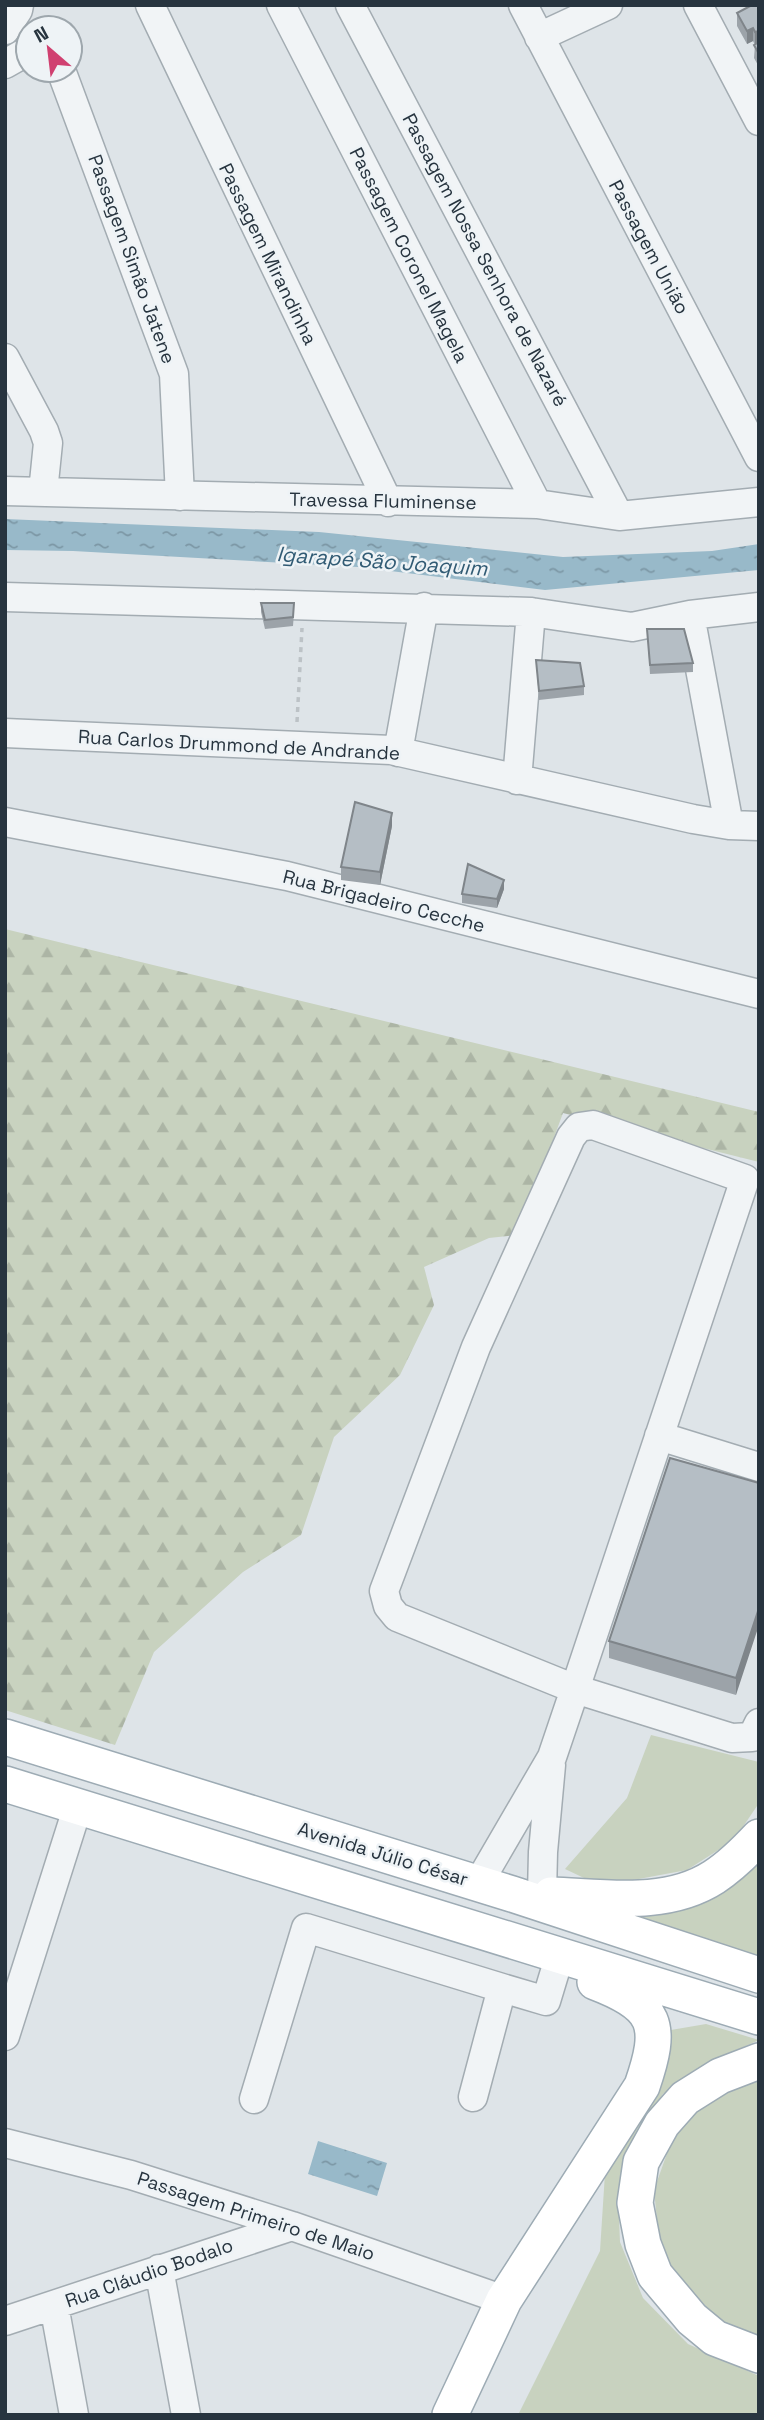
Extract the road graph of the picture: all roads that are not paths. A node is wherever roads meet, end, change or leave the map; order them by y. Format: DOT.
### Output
graph roads {
  1 [pos="19,5"];
  2 [pos="150,5"];
  3 [pos="281,5"];
  4 [pos="350,5"];
  5 [pos="523,5"];
  6 [pos="608,5"];
  7 [pos="698,5"];
  8 [pos="5,30"];
  9 [pos="539,37"];
  10 [pos="66,84"];
  11 [pos="759,121"];
  12 [pos="5,358"];
  13 [pos="759,457"];
  14 [pos="5,491"];
  15 [pos="43,492"];
  16 [pos="180,496"];
  17 [pos="388,502"];
  18 [pos="759,502"];
  19 [pos="537,504"];
  20 [pos="619,516"];
  21 [pos="5,597"];
  22 [pos="424,607"];
  23 [pos="759,607"];
  24 [pos="531,612"];
  25 [pos="690,615"];
  26 [pos="5,733"];
  27 [pos="398,752"];
  28 [pos="517,780"];
  29 [pos="5,822"];
  30 [pos="729,825"];
  31 [pos="759,826"];
  32 [pos="759,994"];
  33 [pos="752,1182"];
  34 [pos="659,1436"];
  35 [pos="759,1466"];
  36 [pos="575,1689"];
  37 [pos="759,1723"];
  38 [pos="5,1737"];
  39 [pos="552,1757"];
  40 [pos="5,1784"];
  41 [pos="78,1806"];
  42 [pos="759,1838"];
  43 [pos="478,1884"];
  44 [pos="527,1894"];
  45 [pos="454,1923"];
  46 [pos="555,1968"];
  47 [pos="759,1975"];
  48 [pos="13,1981"];
  49 [pos="502,1988"];
  50 [pos="759,2017"];
  51 [pos="5,2036"];
  52 [pos="759,2061"];
  53 [pos="473,2097"];
  54 [pos="254,2098"];
  55 [pos="5,2143"];
  56 [pos="292,2226"];
  57 [pos="159,2269"];
  58 [pos="504,2300"];
  59 [pos="54,2305"];
  60 [pos="5,2321"];
  61 [pos="759,2355"];
  62 [pos="74,2415"];
  63 [pos="186,2415"];
  64 [pos="450,2415"];
  1 -- 8 [label="street"];
  2 -- 17 [label="street, Passagem Mirandinha"];
  3 -- 19 [label="street, Passagem Coronel Magela"];
  4 -- 20 [label="street, Passagem Nossa Senhora de Nazaré"];
  5 -- 9 [label="street, Passagem União"];
  6 -- 9 [label="street"];
  7 -- 11 [label="street"];
  9 -- 13 [label="street, Passagem União"];
  10 -- 16 [label="street, Passagem Simão Jatene"];
  12 -- 15 [label="street"];
  14 -- 15 [label="street, Travessa Fluminense"];
  15 -- 16 [label="street, Travessa Fluminense"];
  16 -- 17 [label="street, Travessa Fluminense"];
  17 -- 19 [label="street, Travessa Fluminense"];
  18 -- 20 [label="street, Travessa Fluminense"];
  19 -- 20 [label="street, Travessa Fluminense"];
  21 -- 22 [label="street"];
  22 -- 24 [label="street"];
  22 -- 27 [label="street"];
  23 -- 25 [label="street"];
  24 -- 25 [label="street"];
  24 -- 28 [label="street"];
  25 -- 30 [label="street"];
  26 -- 27 [label="street, Rua Carlos Drummond de Andrande"];
  27 -- 28 [label="street, Rua Carlos Drummond de Andrande"];
  28 -- 30 [label="street, Rua Carlos Drummond de Andrande"];
  29 -- 32 [label="street, Rua Brigadeiro Cecche"];
  30 -- 31 [label="street, Rua Carlos Drummond de Andrande"];
  33 -- 34 [label="street"];
  33 -- 36 [label="street"];
  34 -- 35 [label="street"];
  34 -- 36 [label="street"];
  36 -- 37 [label="street"];
  36 -- 39 [label="street"];
  38 -- 43 [label="main road, Avenida Júlio César"];
  39 -- 43 [label="street"];
  39 -- 44 [label="street"];
  40 -- 41 [label="main road"];
  41 -- 45 [label="main road"];
  41 -- 48 [label="street"];
  42 -- 44 [label="main road"];
  43 -- 44 [label="main road, Avenida Júlio César"];
  44 -- 47 [label="main road, Avenida Júlio César"];
  45 -- 46 [label="main road"];
  45 -- 50 [label="main road"];
  46 -- 49 [label="street"];
  46 -- 58 [label="main road"];
  48 -- 51 [label="street"];
  49 -- 53 [label="street"];
  49 -- 54 [label="street"];
  52 -- 61 [label="main road"];
  55 -- 56 [label="street, Passagem Primeiro de Maio"];
  56 -- 57 [label="street, Rua Cláudio Bodalo"];
  56 -- 58 [label="street, Passagem Primeiro de Maio"];
  57 -- 59 [label="street, Rua Cláudio Bodalo"];
  57 -- 63 [label="street"];
  58 -- 64 [label="main road"];
  59 -- 60 [label="street, Rua Cláudio Bodalo"];
  59 -- 62 [label="street"];
}
